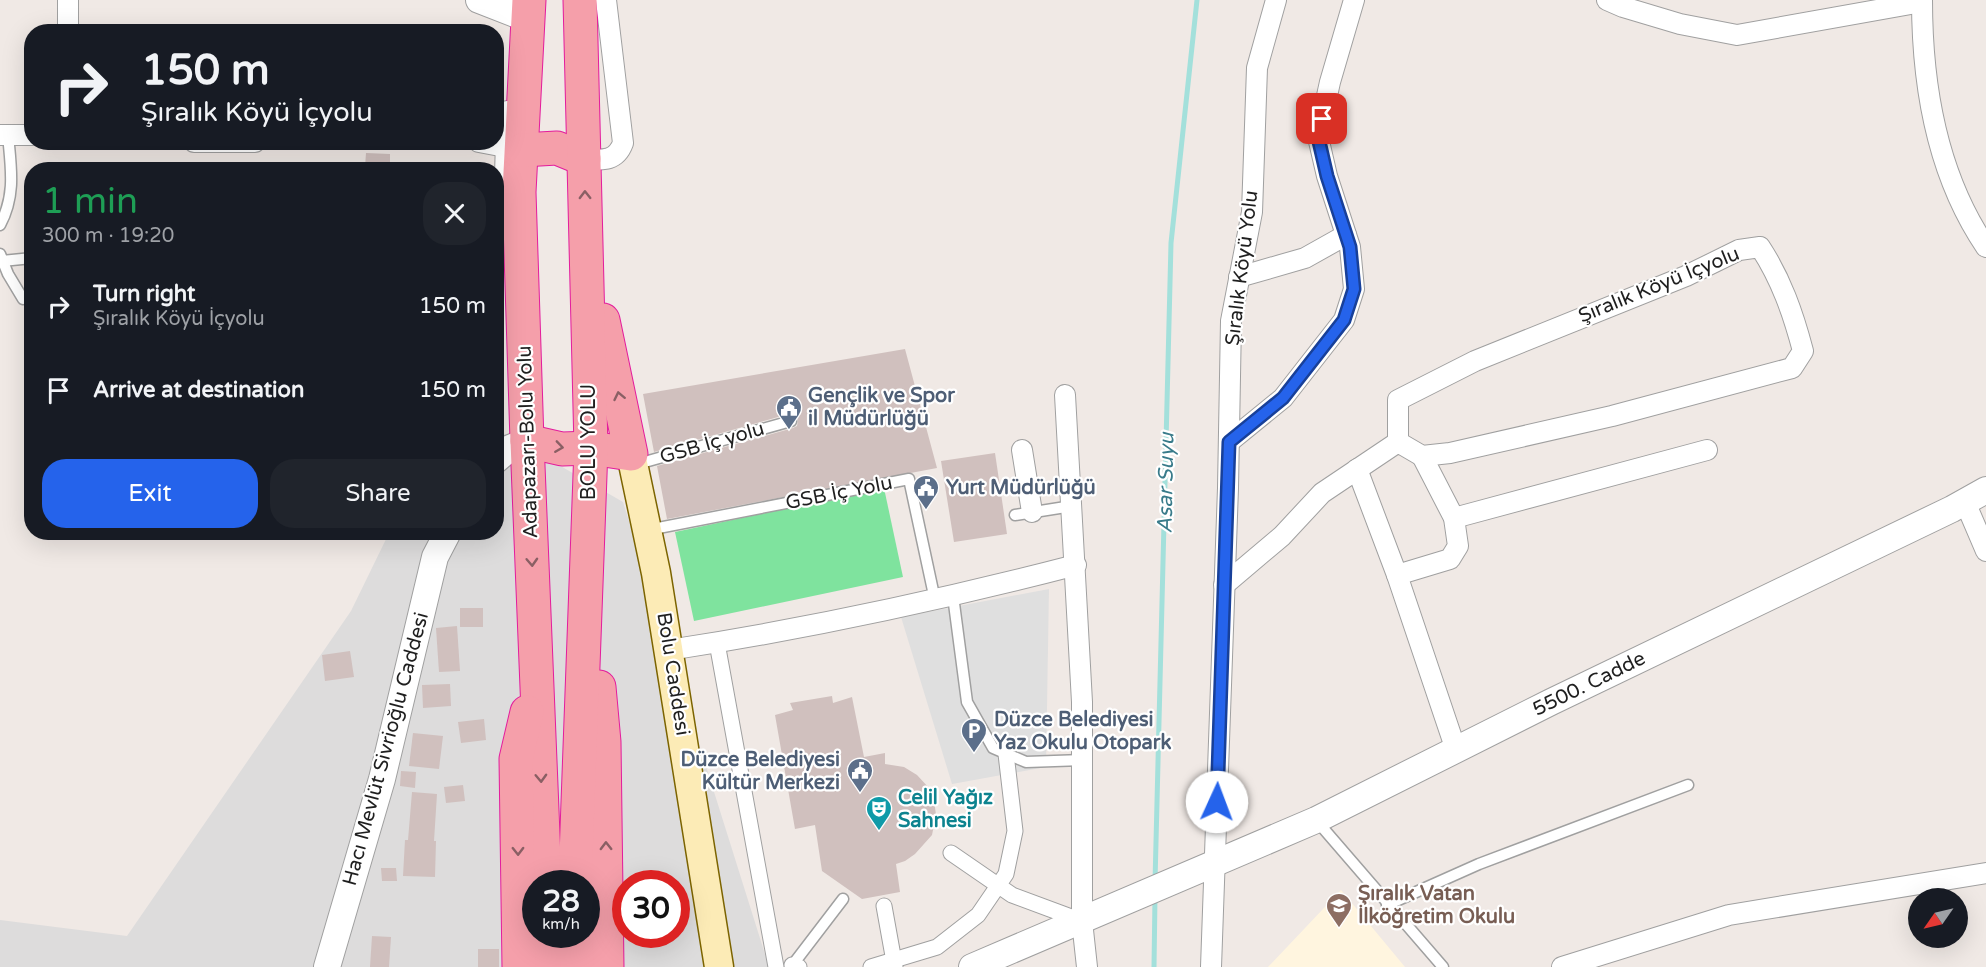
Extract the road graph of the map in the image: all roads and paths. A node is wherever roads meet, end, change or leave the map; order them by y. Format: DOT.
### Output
graph roads {
  1 [pos="68,0"];
  2 [pos="479,0"];
  3 [pos="580,0"];
  4 [pos="606,0"];
  5 [pos="1276,0"];
  6 [pos="1354,0"];
  7 [pos="1607,0"];
  8 [pos="1922,1"];
  9 [pos="520,8"];
  10 [pos="68,24"];
  11 [pos="4,135"];
  12 [pos="24,135"];
  13 [pos="504,146"];
  14 [pos="513,148"];
  15 [pos="584,159"];
  16 [pos="0,225"];
  17 [pos="1346,235"];
  18 [pos="586,236"];
  19 [pos="1986,248"];
  20 [pos="1,257"];
  21 [pos="24,258"];
  22 [pos="1239,277"];
  23 [pos="23,299"];
  24 [pos="1065,395"];
  25 [pos="791,421"];
  26 [pos="1229,442"];
  27 [pos="1398,442"];
  28 [pos="509,445"];
  29 [pos="591,448"];
  30 [pos="1022,450"];
  31 [pos="1707,450"];
  32 [pos="1422,456"];
  33 [pos="632,460"];
  34 [pos="1357,469"];
  35 [pos="1976,496"];
  36 [pos="1072,506"];
  37 [pos="1024,514"];
  38 [pos="1454,518"];
  39 [pos="647,530"];
  40 [pos="444,540"];
  41 [pos="1986,551"];
  42 [pos="1076,565"];
  43 [pos="1397,575"];
  44 [pos="1224,585"];
  45 [pos="944,598"];
  46 [pos="584,640"];
  47 [pos="717,643"];
  48 [pos="669,650"];
  49 [pos="537,669"];
  50 [pos="1456,750"];
  51 [pos="1005,753"];
  52 [pos="1083,760"];
  53 [pos="1689,785"];
  54 [pos="1316,820"];
  55 [pos="951,854"];
  56 [pos="1215,862"];
  57 [pos="544,870"];
  58 [pos="576,870"];
  59 [pos="1986,873"];
  60 [pos="998,885"];
  61 [pos="843,899"];
  62 [pos="1387,904"];
  63 [pos="884,906"];
  64 [pos="1092,916"];
  65 [pos="546,948"];
  66 [pos="576,948"];
  67 [pos="894,964"];
  68 [pos="794,966"];
  69 [pos="327,967"];
  70 [pos="519,967"];
  71 [pos="546,967"];
  72 [pos="577,967"];
  73 [pos="607,967"];
  74 [pos="720,967"];
  75 [pos="776,967"];
  76 [pos="871,967"];
  77 [pos="972,967"];
  78 [pos="1087,967"];
  79 [pos="1211,967"];
  80 [pos="1443,967"];
  81 [pos="1562,967"];
  1 -- 10 [label="street"];
  2 -- 9 [label="street"];
  3 -- 15 [label="highway, BOLU YOLU"];
  4 -- 15 [label="street"];
  5 -- 22 [label="street, Şıralık Köyü Yolu"];
  6 -- 17 [label="street"];
  7 -- 8 [label="street"];
  8 -- 19 [label="street"];
  9 -- 14 [label="highway, Adapazarı-Bolu Yolu"];
  11 -- 12 [label="street"];
  11 -- 16 [label="lane"];
  13 -- 14 [label="street"];
  14 -- 15 [label="highway"];
  14 -- 28 [label="highway, Adapazarı-Bolu Yolu"];
  18 -- 15 [label="highway, BOLU YOLU, one-way"];
  17 -- 22 [label="street"];
  17 -- 26 [label="street"];
  18 -- 29 [label="highway, BOLU YOLU"];
  33 -- 18 [label="highway, one-way"];
  20 -- 21 [label="lane"];
  20 -- 23 [label="lane"];
  22 -- 26 [label="street, Şıralık Köyü Yolu"];
  24 -- 36 [label="street"];
  25 -- 33 [label="lane, GSB İç yolu"];
  26 -- 44 [label="street, Şıralık Köyü Yolu"];
  27 -- 32 [label="street"];
  27 -- 32 [label="street, Şıralık Köyü İçyolu"];
  27 -- 34 [label="street"];
  28 -- 29 [label="highway, one-way"];
  28 -- 49 [label="highway, Adapazarı-Bolu Yolu, one-way"];
  29 -- 33 [label="highway"];
  29 -- 46 [label="highway, BOLU YOLU"];
  30 -- 37 [label="street"];
  31 -- 38 [label="street"];
  32 -- 38 [label="street"];
  33 -- 39 [label="main road, Bolu Caddesi"];
  34 -- 43 [label="street"];
  34 -- 44 [label="street"];
  35 -- 41 [label="street"];
  35 -- 50 [label="street, 5500. Cadde"];
  36 -- 37 [label="lane"];
  36 -- 42 [label="street"];
  38 -- 43 [label="street"];
  39 -- 45 [label="lane, GSB İç Yolu"];
  39 -- 48 [label="main road, Bolu Caddesi"];
  40 -- 69 [label="street, Hacı Mevlüt Sivrioğlu Caddesi"];
  42 -- 45 [label="street"];
  42 -- 52 [label="street"];
  43 -- 50 [label="street"];
  44 -- 56 [label="street, Şıralık Köyü Yolu"];
  45 -- 47 [label="street"];
  45 -- 51 [label="lane"];
  46 -- 58 [label="highway, BOLU YOLU"];
  73 -- 46 [label="highway, one-way"];
  47 -- 48 [label="street"];
  47 -- 75 [label="street"];
  48 -- 74 [label="main road, Bolu Caddesi"];
  49 -- 57 [label="highway, Adapazarı-Bolu Yolu, one-way"];
  49 -- 70 [label="highway, one-way"];
  50 -- 54 [label="street, 5500. Cadde"];
  51 -- 52 [label="lane"];
  51 -- 60 [label="street"];
  52 -- 64 [label="street"];
  53 -- 62 [label="lane"];
  54 -- 56 [label="street, 5500. Cadde"];
  54 -- 62 [label="lane"];
  55 -- 60 [label="street"];
  56 -- 64 [label="street, 5500. Cadde"];
  56 -- 79 [label="street, Şıralık Köyü Yolu"];
  59 -- 81 [label="street"];
  60 -- 64 [label="street"];
  60 -- 67 [label="street"];
  61 -- 68 [label="lane"];
  62 -- 80 [label="lane"];
  63 -- 67 [label="street"];
  64 -- 77 [label="street"];
  64 -- 78 [label="street"];
  65 -- 71 [label="highway"];
  66 -- 72 [label="highway"];
  67 -- 76 [label="street"];
}
